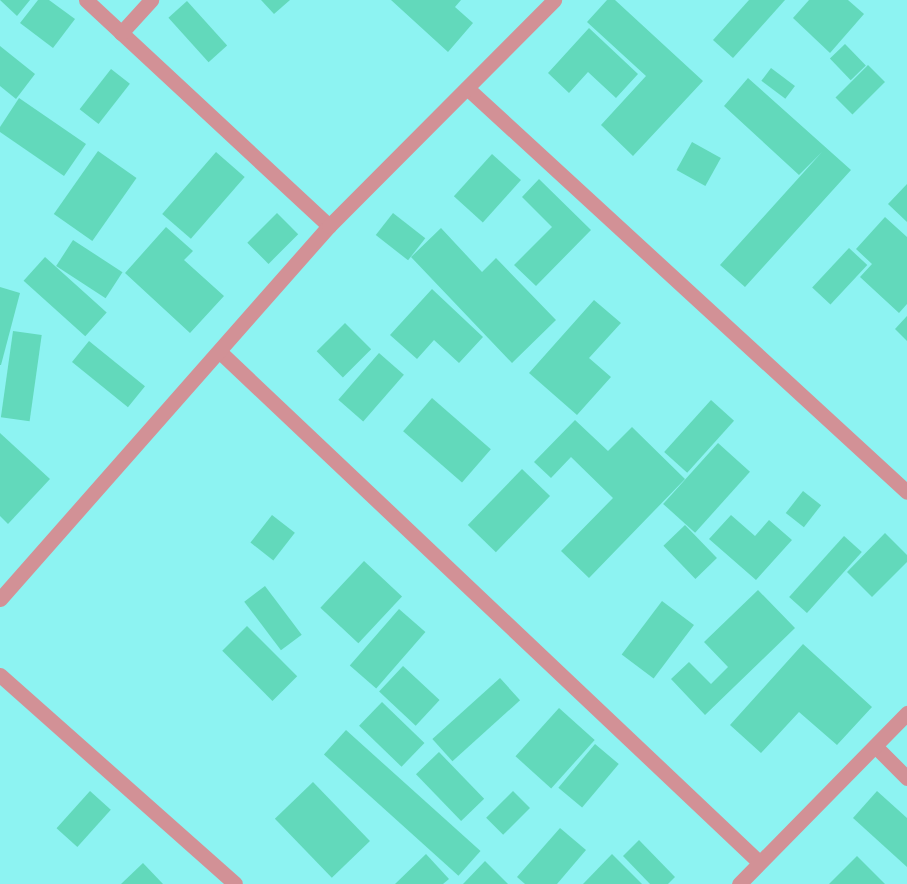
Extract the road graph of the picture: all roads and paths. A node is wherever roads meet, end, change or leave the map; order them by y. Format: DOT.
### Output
graph roads {
  1 [pos="86,0"];
  2 [pos="151,0"];
  3 [pos="554,0"];
  4 [pos="121,33"];
  5 [pos="467,88"];
  6 [pos="329,226"];
  7 [pos="220,352"];
  8 [pos="907,492"];
  9 [pos="0,599"];
  10 [pos="0,675"];
  11 [pos="907,713"];
  12 [pos="876,747"];
  13 [pos="907,778"];
  14 [pos="759,862"];
  15 [pos="235,884"];
  16 [pos="739,884"];
  1 -- 4 [label="street"];
  2 -- 4 [label="street"];
  3 -- 5 [label="street"];
  4 -- 6 [label="street"];
  5 -- 6 [label="street"];
  5 -- 8 [label="street"];
  6 -- 7 [label="street"];
  7 -- 9 [label="street"];
  7 -- 14 [label="street"];
  10 -- 15 [label="street"];
  11 -- 12 [label="street"];
  12 -- 13 [label="street"];
  12 -- 14 [label="street"];
  14 -- 16 [label="street"];
}
